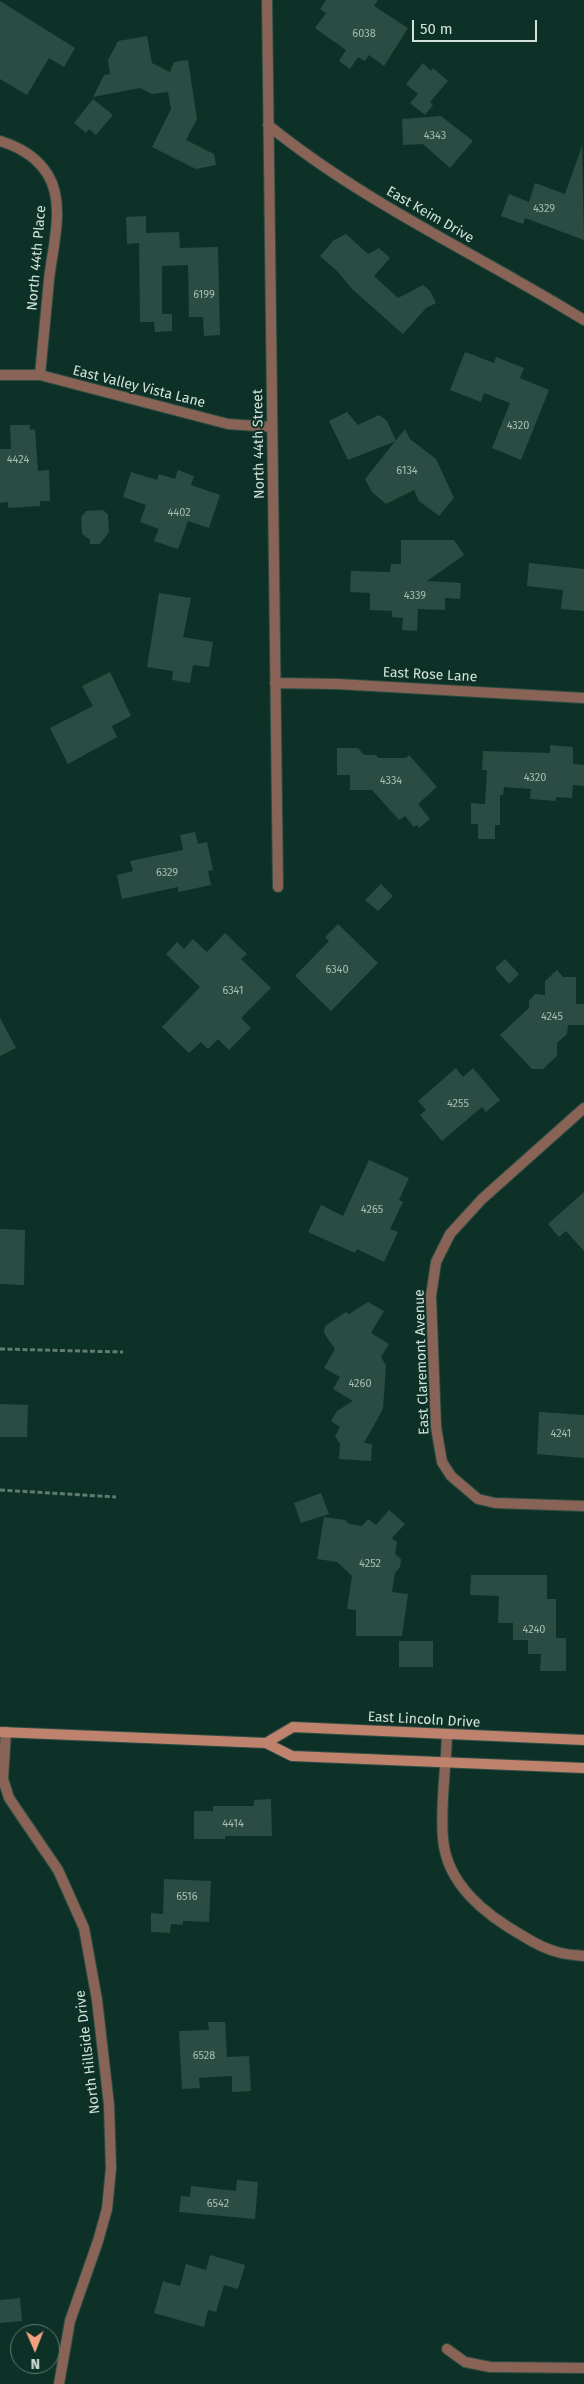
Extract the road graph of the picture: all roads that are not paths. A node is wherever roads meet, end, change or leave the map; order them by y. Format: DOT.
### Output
graph roads {
  1 [pos="267,0"];
  2 [pos="268,124"];
  3 [pos="0,140"];
  4 [pos="584,320"];
  5 [pos="0,375"];
  6 [pos="40,375"];
  7 [pos="272,427"];
  8 [pos="275,683"];
  9 [pos="584,698"];
  10 [pos="278,887"];
  11 [pos="584,1108"];
  12 [pos="584,1506"];
  13 [pos="3,1732"];
  14 [pos="447,1735"];
  15 [pos="584,1740"];
  16 [pos="266,1743"];
  17 [pos="446,1762"];
  18 [pos="584,1768"];
  19 [pos="584,1956"];
  20 [pos="447,2349"];
  21 [pos="584,2368"];
  22 [pos="59,2384"];
  1 -- 2 [label="street, North 44th Street"];
  2 -- 4 [label="street, East Keim Drive"];
  2 -- 7 [label="street, North 44th Street"];
  3 -- 6 [label="street, North 44th Place"];
  5 -- 6 [label="street, East Valley Vista Lane"];
  6 -- 7 [label="street, East Valley Vista Lane"];
  7 -- 8 [label="street, North 44th Street"];
  8 -- 9 [label="street, East Rose Lane"];
  8 -- 10 [label="street, North 44th Street"];
  11 -- 12 [label="street, East Claremont Avenue"];
  13 -- 16 [label="main road"];
  13 -- 22 [label="street, North Hillside Drive"];
  14 -- 15 [label="main road, East Lincoln Drive"];
  14 -- 16 [label="main road, East Lincoln Drive"];
  14 -- 17 [label="street"];
  16 -- 17 [label="main road"];
  17 -- 18 [label="main road"];
  17 -- 19 [label="street"];
  20 -- 21 [label="street"];
}
